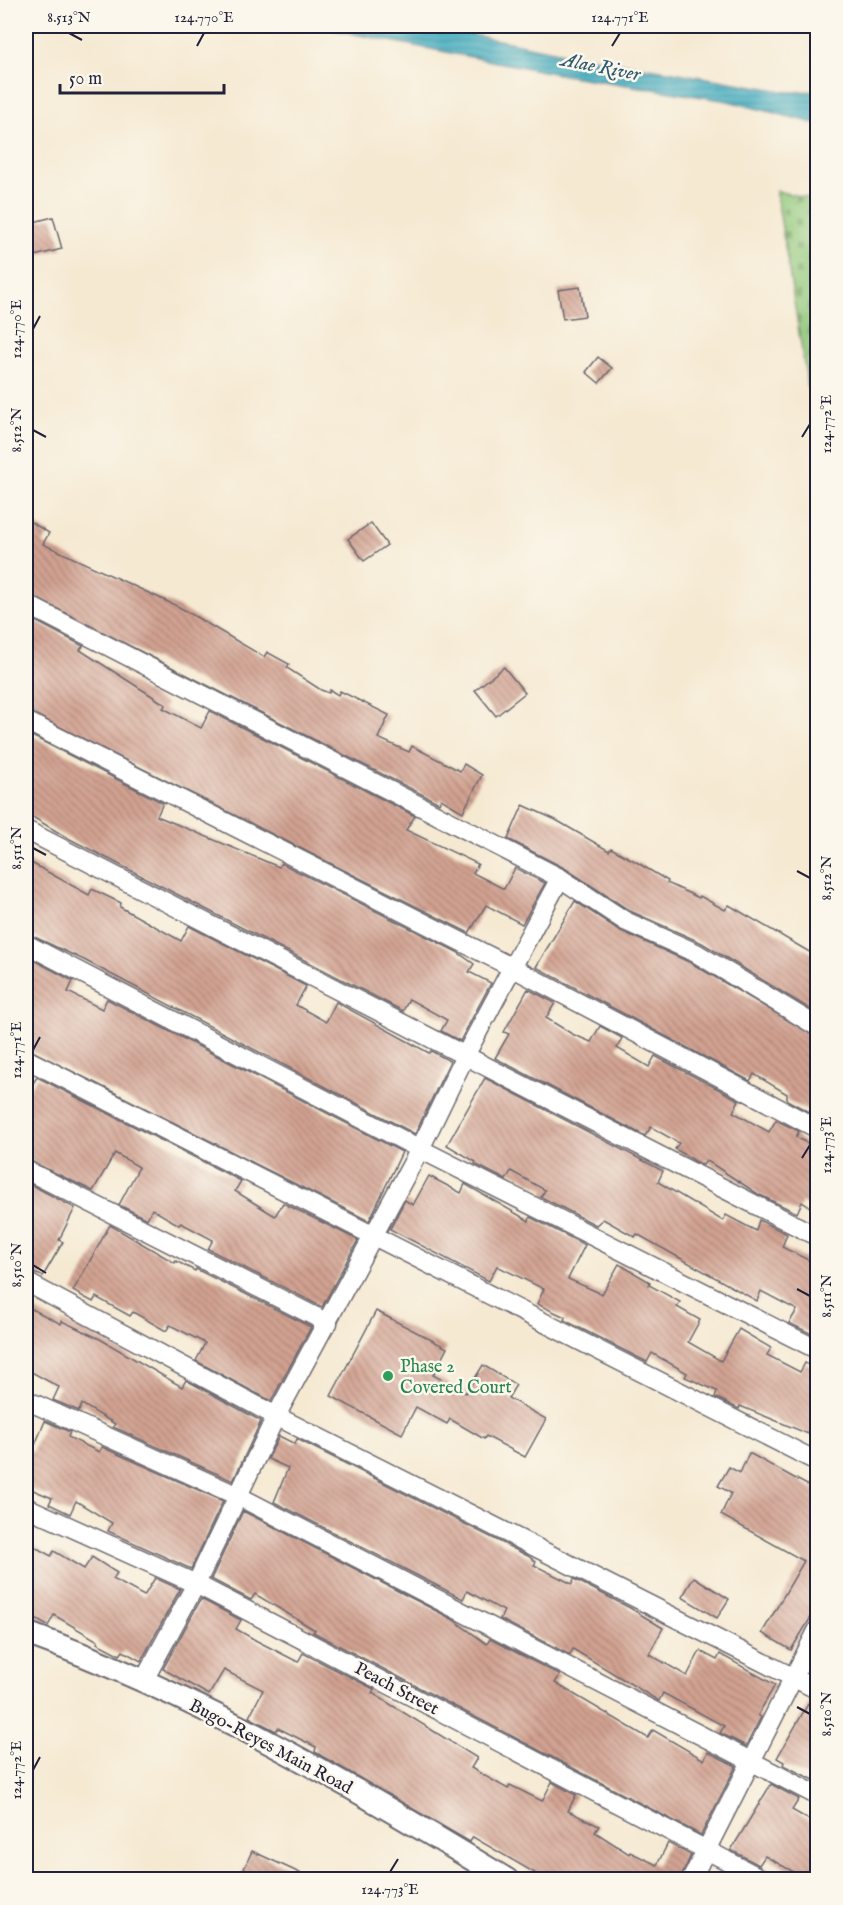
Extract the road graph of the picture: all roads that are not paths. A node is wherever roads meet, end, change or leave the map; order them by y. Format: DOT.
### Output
graph roads {
  1 [pos="26,604"];
  2 [pos="26,721"];
  3 [pos="26,830"];
  4 [pos="560,878"];
  5 [pos="26,944"];
  6 [pos="513,968"];
  7 [pos="818,1027"];
  8 [pos="466,1054"];
  9 [pos="26,1059"];
  10 [pos="818,1129"];
  11 [pos="420,1149"];
  12 [pos="26,1170"];
  13 [pos="372,1237"];
  14 [pos="818,1237"];
  15 [pos="26,1282"];
  16 [pos="328,1323"];
  17 [pos="818,1350"];
  18 [pos="26,1400"];
  19 [pos="276,1416"];
  20 [pos="818,1462"];
  21 [pos="238,1496"];
  22 [pos="26,1507"];
  23 [pos="196,1584"];
  24 [pos="818,1629"];
  25 [pos="26,1633"];
  26 [pos="793,1677"];
  27 [pos="144,1680"];
  28 [pos="818,1690"];
  29 [pos="749,1761"];
  30 [pos="818,1796"];
  31 [pos="707,1850"];
  32 [pos="507,1880"];
  33 [pos="691,1880"];
  34 [pos="764,1880"];
  1 -- 4 [label="street"];
  2 -- 6 [label="street"];
  3 -- 8 [label="street"];
  4 -- 6 [label="street"];
  4 -- 7 [label="street"];
  5 -- 11 [label="street"];
  6 -- 8 [label="street"];
  6 -- 10 [label="street"];
  8 -- 11 [label="street"];
  8 -- 14 [label="street"];
  9 -- 13 [label="street"];
  11 -- 13 [label="street"];
  11 -- 17 [label="street"];
  12 -- 16 [label="street"];
  13 -- 16 [label="street"];
  13 -- 20 [label="street"];
  15 -- 19 [label="street"];
  16 -- 19 [label="street"];
  18 -- 21 [label="street"];
  19 -- 21 [label="street"];
  19 -- 26 [label="street"];
  21 -- 23 [label="street"];
  21 -- 29 [label="street"];
  22 -- 23 [label="street, Peach Street"];
  23 -- 27 [label="street"];
  23 -- 31 [label="street, Peach Street"];
  24 -- 26 [label="street"];
  25 -- 27 [label="street, Bugo-Reyes Main Road"];
  26 -- 28 [label="street"];
  26 -- 29 [label="street"];
  27 -- 32 [label="street, Bugo-Reyes Main Road"];
  29 -- 30 [label="street"];
  29 -- 31 [label="street"];
  31 -- 33 [label="street"];
  31 -- 34 [label="street, Peach Street"];
}
